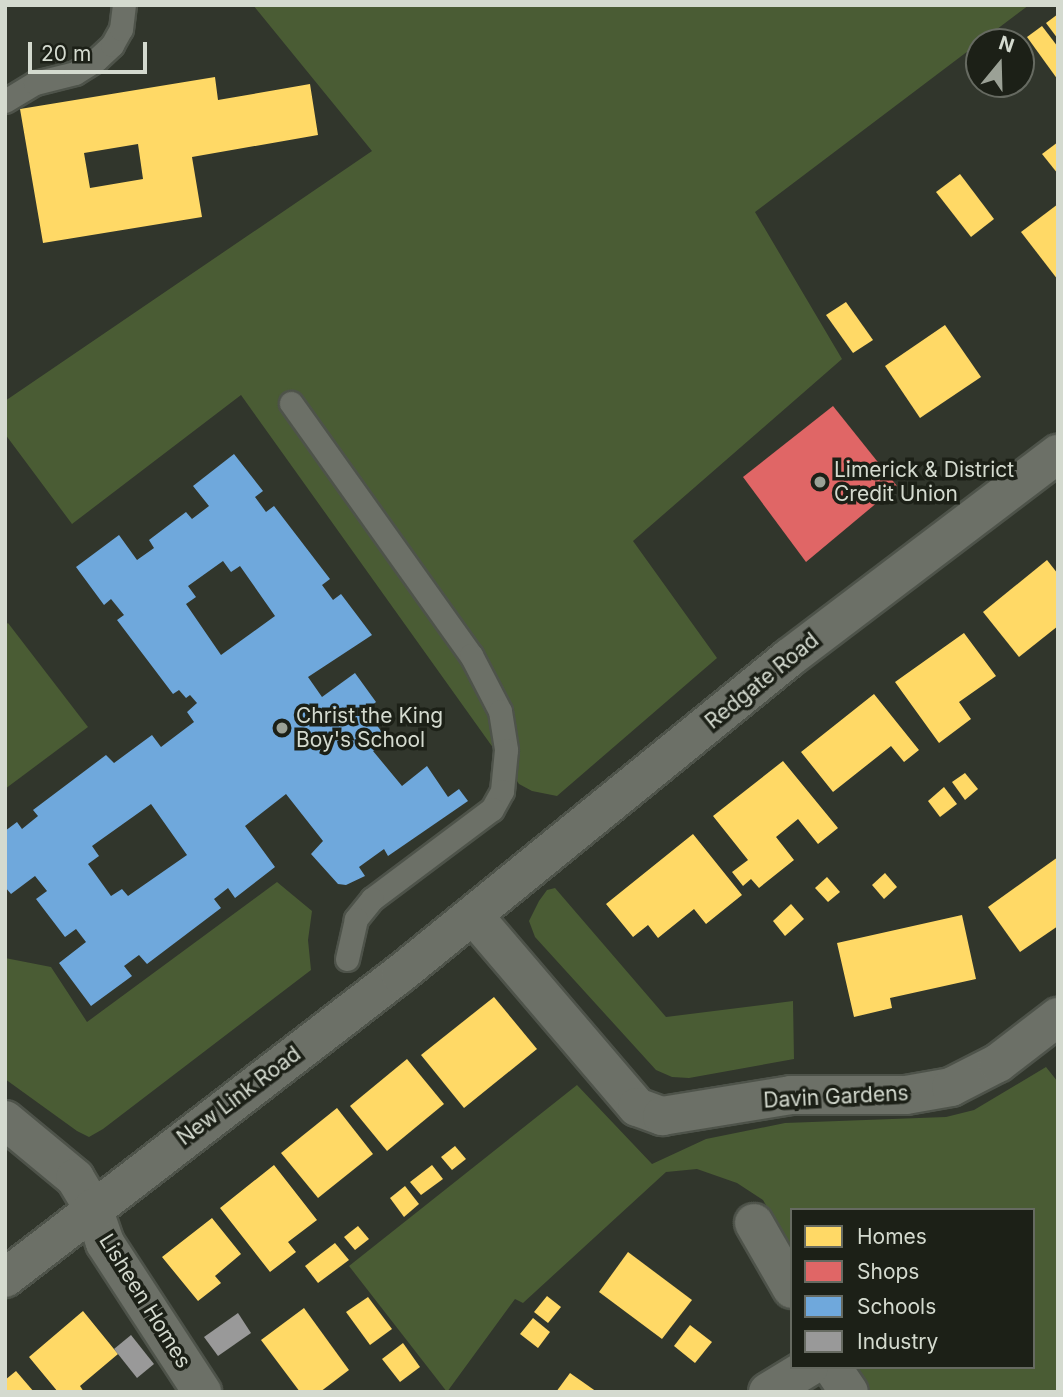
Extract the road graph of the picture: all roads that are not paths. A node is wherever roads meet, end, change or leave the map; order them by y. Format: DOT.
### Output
graph roads {
  1 [pos="124,5"];
  2 [pos="5,101"];
  3 [pos="290,403"];
  4 [pos="1058,454"];
  5 [pos="473,915"];
  6 [pos="347,959"];
  7 [pos="1058,1017"];
  8 [pos="5,1120"];
  9 [pos="93,1208"];
  10 [pos="754,1223"];
  11 [pos="5,1278"];
  12 [pos="790,1286"];
  13 [pos="806,1369"];
  14 [pos="833,1369"];
  15 [pos="202,1392"];
  16 [pos="768,1392"];
  17 [pos="849,1392"];
  1 -- 2 [label="lane"];
  3 -- 6 [label="lane"];
  4 -- 5 [label="street, Redgate Road"];
  5 -- 7 [label="street, Davin Gardens"];
  5 -- 9 [label="street, New Link Road"];
  8 -- 9 [label="street, Lisheen Homes"];
  9 -- 11 [label="street, New Link Road"];
  9 -- 15 [label="street, Lisheen Homes"];
  10 -- 12 [label="street"];
  13 -- 16 [label="street"];
  14 -- 17 [label="street"];
}
